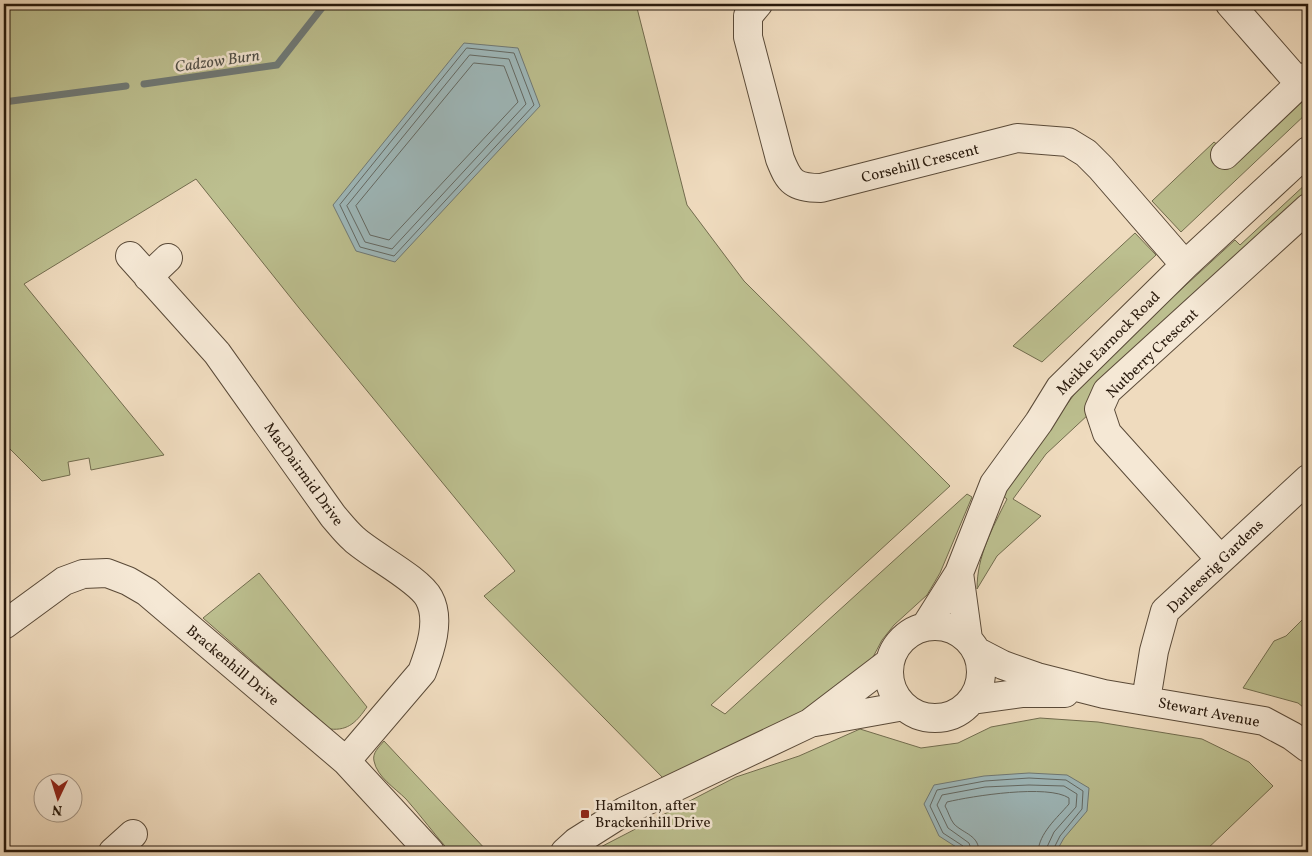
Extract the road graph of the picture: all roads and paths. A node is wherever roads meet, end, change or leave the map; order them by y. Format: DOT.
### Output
graph roads {
  1 [pos="758,4"];
  2 [pos="1230,4"];
  3 [pos="1304,80"];
  4 [pos="1308,151"];
  5 [pos="1226,155"];
  6 [pos="1308,208"];
  7 [pos="130,256"];
  8 [pos="168,258"];
  9 [pos="1186,265"];
  10 [pos="148,277"];
  11 [pos="1308,479"];
  12 [pos="1220,559"];
  13 [pos="959,573"];
  14 [pos="5,622"];
  15 [pos="925,627"];
  16 [pos="972,645"];
  17 [pos="890,662"];
  18 [pos="1104,694"];
  19 [pos="972,700"];
  20 [pos="1146,700"];
  21 [pos="904,706"];
  22 [pos="810,723"];
  23 [pos="1308,748"];
  24 [pos="346,761"];
  25 [pos="133,834"];
  26 [pos="113,852"];
  27 [pos="430,852"];
  28 [pos="565,852"];
  1 -- 9 [label="street, Corsehill Crescent"];
  2 -- 3 [label="street"];
  3 -- 5 [label="street"];
  4 -- 9 [label="street, Meikle Earnock Road"];
  6 -- 12 [label="street, Nutberry Crescent"];
  7 -- 10 [label="street, MacDairmid Drive"];
  8 -- 10 [label="street"];
  9 -- 13 [label="street, Meikle Earnock Road"];
  10 -- 24 [label="street, MacDairmid Drive"];
  11 -- 12 [label="street, Darleesrig Gardens"];
  12 -- 20 [label="street, Darleesrig Gardens"];
  13 -- 15 [label="street, Meikle Earnock Road"];
  13 -- 16 [label="street, Meikle Earnock Road"];
  14 -- 24 [label="street, Brackenhill Drive"];
  15 -- 16 [label="street"];
  15 -- 17 [label="street"];
  16 -- 18 [label="street, Stewart Avenue"];
  16 -- 19 [label="street"];
  17 -- 21 [label="street"];
  17 -- 22 [label="street"];
  18 -- 19 [label="street, Stewart Avenue"];
  18 -- 20 [label="street, Stewart Avenue"];
  19 -- 21 [label="street"];
  20 -- 23 [label="street, Stewart Avenue"];
  21 -- 22 [label="street"];
  22 -- 28 [label="street"];
  24 -- 27 [label="street, Brackenhill Drive"];
  25 -- 26 [label="street"];
}
